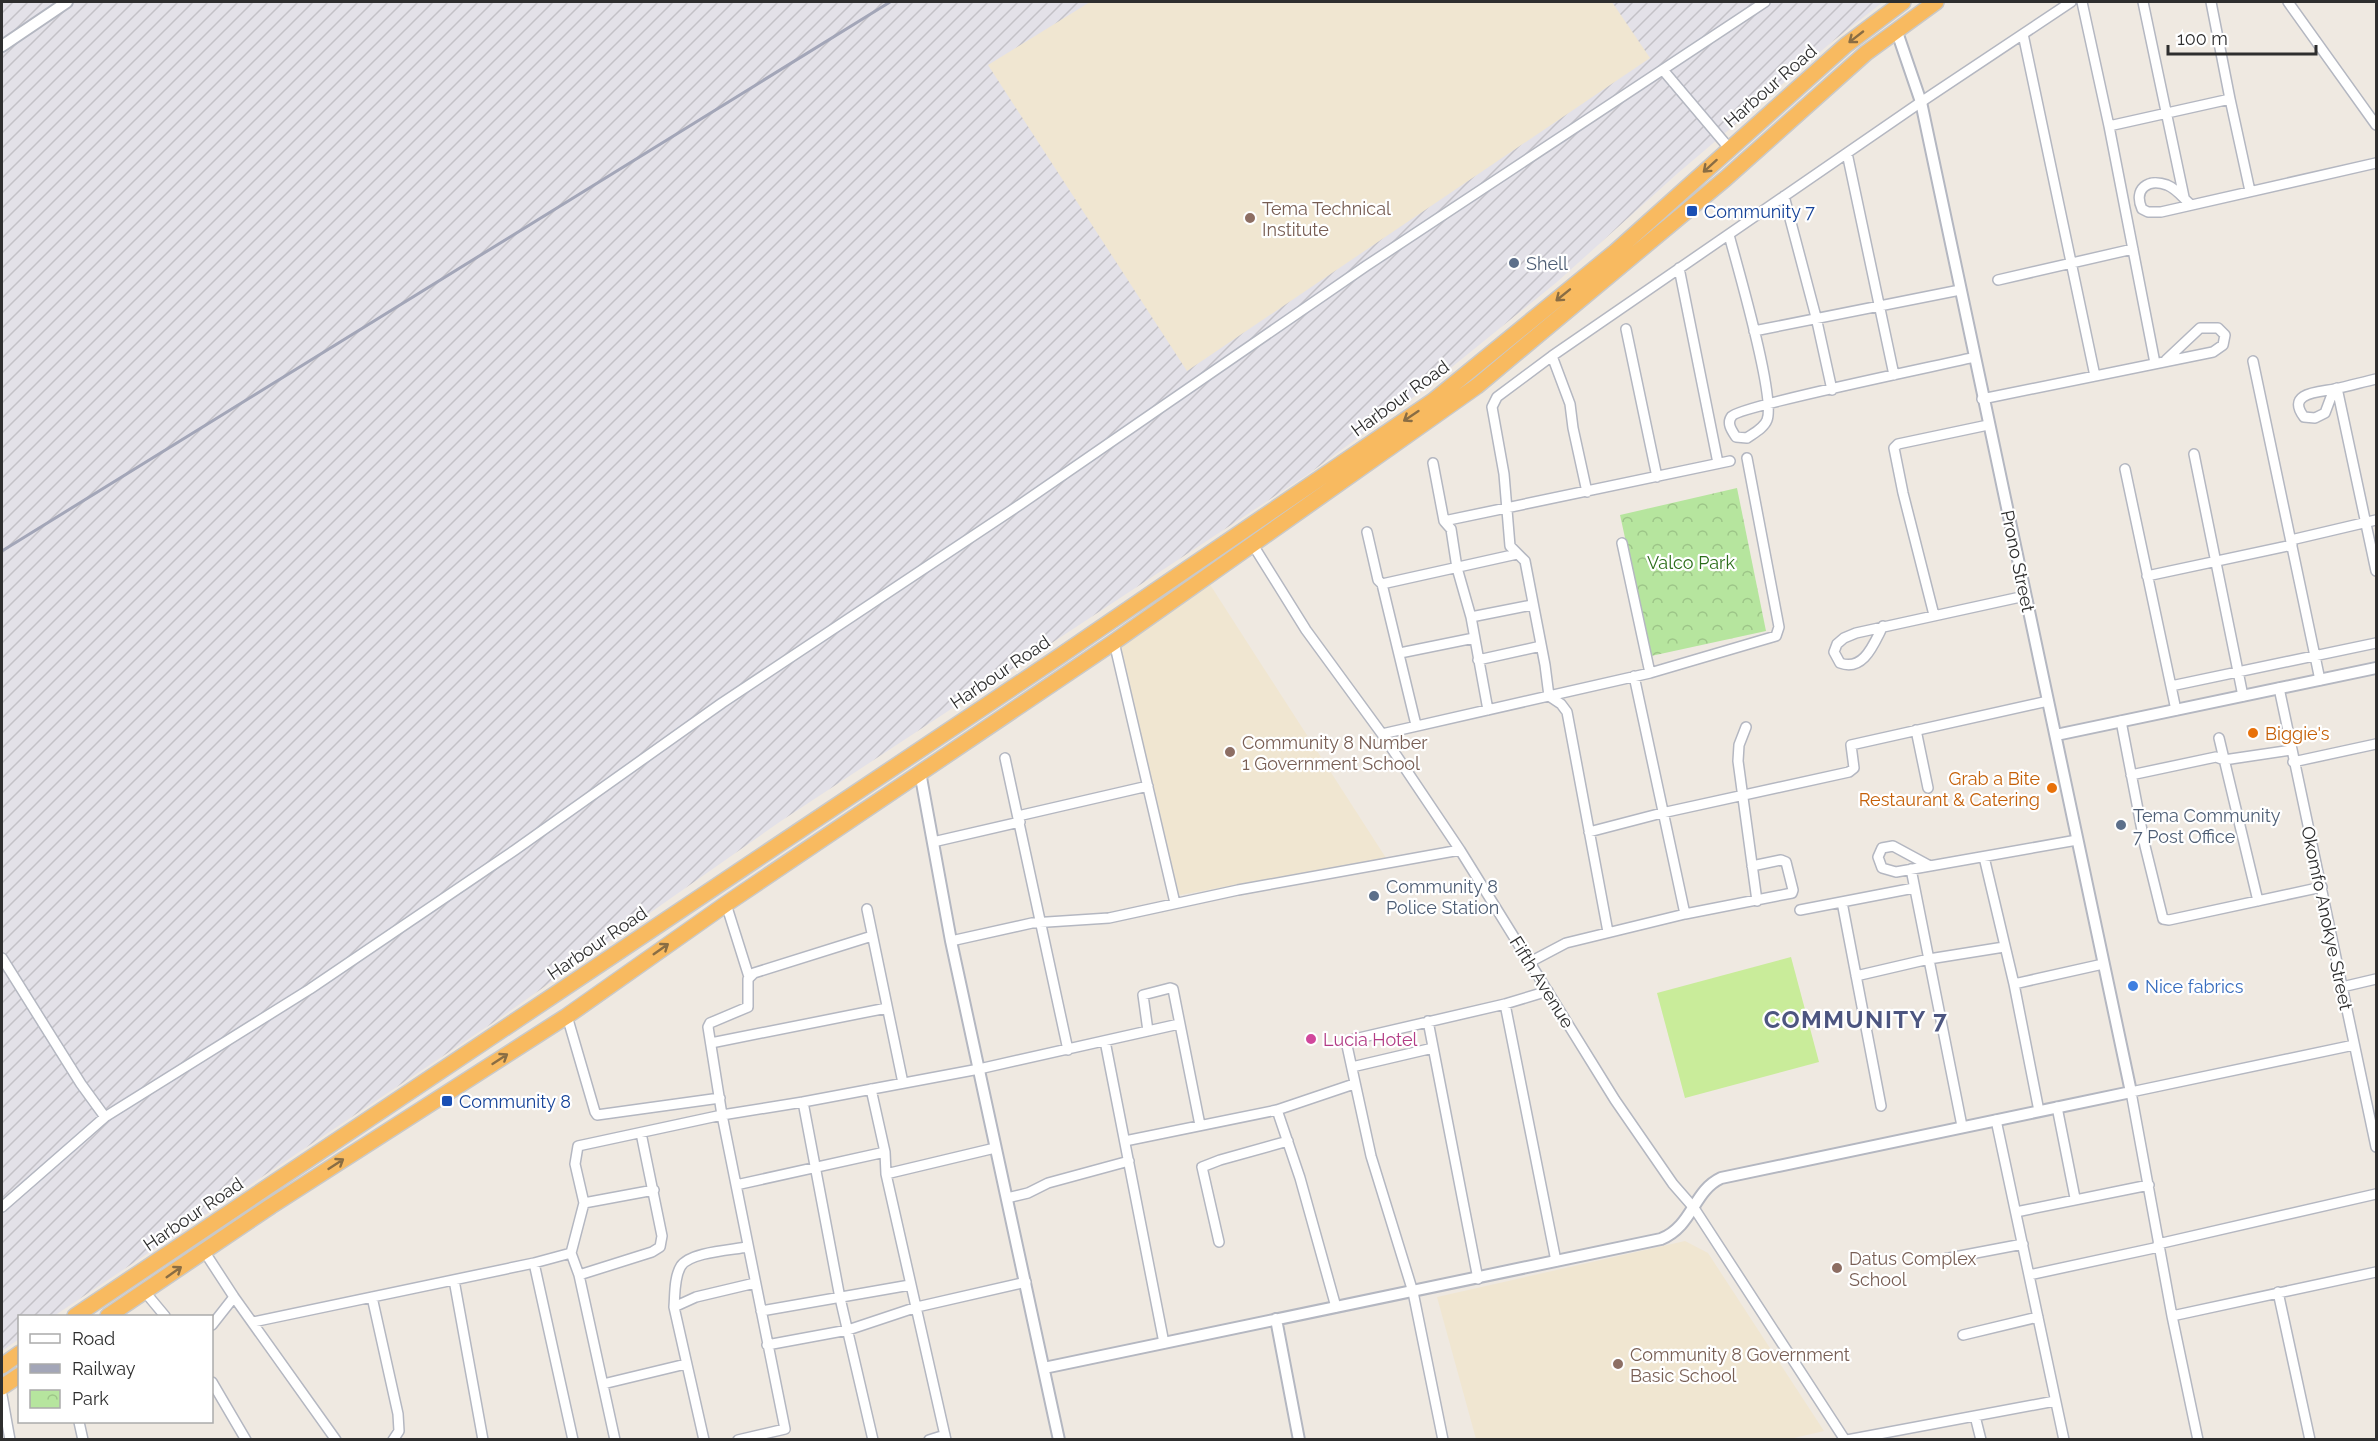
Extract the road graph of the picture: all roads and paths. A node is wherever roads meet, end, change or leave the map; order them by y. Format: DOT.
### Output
graph roads {
  1 [pos="67,2"];
  2 [pos="1765,2"];
  3 [pos="1903,2"];
  4 [pos="1936,2"];
  5 [pos="2071,2"];
  6 [pos="2082,2"];
  7 [pos="2143,2"];
  8 [pos="2211,2"];
  9 [pos="2288,2"];
  10 [pos="1897,32"];
  11 [pos="2023,34"];
  12 [pos="2,46"];
  13 [pos="1663,70"];
  14 [pos="2230,99"];
  15 [pos="1921,102"];
  16 [pos="2166,113"];
  17 [pos="2376,125"];
  18 [pos="2109,126"];
  19 [pos="1729,148"];
  20 [pos="1847,153"];
  21 [pos="2376,163"];
  22 [pos="2250,191"];
  23 [pos="1784,196"];
  24 [pos="2187,202"];
  25 [pos="1729,235"];
  26 [pos="2133,249"];
  27 [pos="2070,264"];
  28 [pos="1679,268"];
  29 [pos="1998,280"];
  30 [pos="1960,290"];
  31 [pos="1880,305"];
  32 [pos="1816,317"];
  33 [pos="1626,329"];
  34 [pos="1754,331"];
  35 [pos="1552,356"];
  36 [pos="1975,357"];
  37 [pos="2166,360"];
  38 [pos="2253,361"];
  39 [pos="2155,363"];
  40 [pos="1894,375"];
  41 [pos="2095,376"];
  42 [pos="2376,379"];
  43 [pos="1832,390"];
  44 [pos="1982,399"];
  45 [pos="1769,404"];
  46 [pos="1988,425"];
  47 [pos="2194,454"];
  48 [pos="1747,458"];
  49 [pos="1730,460"];
  50 [pos="1433,463"];
  51 [pos="1718,463"];
  52 [pos="2125,469"];
  53 [pos="1657,477"];
  54 [pos="1587,492"];
  55 [pos="1507,509"];
  56 [pos="2376,520"];
  57 [pos="1444,521"];
  58 [pos="2366,522"];
  59 [pos="1367,532"];
  60 [pos="2291,542"];
  61 [pos="1622,543"];
  62 [pos="1253,545"];
  63 [pos="1517,554"];
  64 [pos="2216,561"];
  65 [pos="1457,568"];
  66 [pos="2376,571"];
  67 [pos="2147,576"];
  68 [pos="1382,584"];
  69 [pos="2025,596"];
  70 [pos="1532,605"];
  71 [pos="1934,615"];
  72 [pos="1471,617"];
  73 [pos="1883,626"];
  74 [pos="1474,638"];
  75 [pos="1114,642"];
  76 [pos="2376,643"];
  77 [pos="1541,646"];
  78 [pos="1400,653"];
  79 [pos="2315,656"];
  80 [pos="1478,660"];
  81 [pos="2376,668"];
  82 [pos="2238,672"];
  83 [pos="1650,673"];
  84 [pos="1634,676"];
  85 [pos="2320,680"];
  86 [pos="2171,686"];
  87 [pos="2279,688"];
  88 [pos="1549,696"];
  89 [pos="2243,696"];
  90 [pos="2048,701"];
  91 [pos="1488,710"];
  92 [pos="2176,710"];
  93 [pos="2121,721"];
  94 [pos="1416,725"];
  95 [pos="1746,727"];
  96 [pos="1916,730"];
  97 [pos="1382,734"];
  98 [pos="2055,735"];
  99 [pos="2219,738"];
  100 [pos="2376,744"];
  101 [pos="2291,750"];
  102 [pos="1005,758"];
  103 [pos="2224,760"];
  104 [pos="2293,762"];
  105 [pos="920,772"];
  106 [pos="2131,775"];
  107 [pos="1148,786"];
  108 [pos="1928,788"];
  109 [pos="1742,797"];
  110 [pos="1662,813"];
  111 [pos="1019,819"];
  112 [pos="1589,832"];
  113 [pos="2077,840"];
  114 [pos="933,842"];
  115 [pos="1460,850"];
  116 [pos="1984,857"];
  117 [pos="1752,866"];
  118 [pos="1930,866"];
  119 [pos="1911,869"];
  120 [pos="2322,887"];
  121 [pos="1914,888"];
  122 [pos="1757,901"];
  123 [pos="2258,901"];
  124 [pos="1842,902"];
  125 [pos="1175,903"];
  126 [pos="726,904"];
  127 [pos="867,909"];
  128 [pos="1800,910"];
  129 [pos="1685,914"];
  130 [pos="1041,923"];
  131 [pos="1608,932"];
  132 [pos="872,936"];
  133 [pos="951,941"];
  134 [pos="2004,947"];
  135 [pos="2,958"];
  136 [pos="1929,959"];
  137 [pos="1530,962"];
  138 [pos="2103,964"];
  139 [pos="1856,976"];
  140 [pos="749,977"];
  141 [pos="2376,979"];
  142 [pos="2014,984"];
  143 [pos="2342,987"];
  144 [pos="1548,991"];
  145 [pos="1505,1004"];
  146 [pos="887,1008"];
  147 [pos="567,1016"];
  148 [pos="1428,1021"];
  149 [pos="1179,1024"];
  150 [pos="1148,1031"];
  151 [pos="1105,1041"];
  152 [pos="711,1043"];
  153 [pos="2354,1045"];
  154 [pos="1433,1048"];
  155 [pos="1068,1050"];
  156 [pos="1352,1067"];
  157 [pos="979,1069"];
  158 [pos="903,1083"];
  159 [pos="1354,1084"];
  160 [pos="872,1089"];
  161 [pos="2131,1092"];
  162 [pos="720,1098"];
  163 [pos="803,1102"];
  164 [pos="1881,1106"];
  165 [pos="2057,1107"];
  166 [pos="1277,1110"];
  167 [pos="2039,1111"];
  168 [pos="722,1115"];
  169 [pos="105,1117"];
  170 [pos="1996,1120"];
  171 [pos="1200,1125"];
  172 [pos="1962,1126"];
  173 [pos="641,1133"];
  174 [pos="1125,1141"];
  175 [pos="1288,1141"];
  176 [pos="2376,1147"];
  177 [pos="995,1148"];
  178 [pos="885,1152"];
  179 [pos="1129,1161"];
  180 [pos="814,1168"];
  181 [pos="886,1174"];
  182 [pos="736,1185"];
  183 [pos="2149,1185"];
  184 [pos="654,1190"];
  185 [pos="2376,1194"];
  186 [pos="1007,1198"];
  187 [pos="2075,1198"];
  188 [pos="584,1203"];
  189 [pos="2,1207"];
  190 [pos="1694,1208"];
  191 [pos="2016,1212"];
  192 [pos="1219,1242"];
  193 [pos="2023,1244"];
  194 [pos="2158,1245"];
  195 [pos="747,1247"];
  196 [pos="204,1251"];
  197 [pos="571,1253"];
  198 [pos="1944,1259"];
  199 [pos="1556,1261"];
  200 [pos="534,1263"];
  201 [pos="2376,1272"];
  202 [pos="579,1275"];
  203 [pos="2029,1275"];
  204 [pos="1478,1279"];
  205 [pos="454,1280"];
  206 [pos="1026,1282"];
  207 [pos="755,1283"];
  208 [pos="910,1285"];
  209 [pos="145,1292"];
  210 [pos="1413,1292"];
  211 [pos="2278,1292"];
  212 [pos="372,1297"];
  213 [pos="234,1298"];
  214 [pos="840,1298"];
  215 [pos="674,1307"];
  216 [pos="917,1307"];
  217 [pos="1336,1307"];
  218 [pos="761,1311"];
  219 [pos="78,1315"];
  220 [pos="111,1315"];
  221 [pos="163,1315"];
  222 [pos="2172,1316"];
  223 [pos="2038,1317"];
  224 [pos="1276,1319"];
  225 [pos="252,1322"];
  226 [pos="213,1324"];
  227 [pos="848,1330"];
  228 [pos="1963,1335"];
  229 [pos="1164,1343"];
  230 [pos="767,1346"];
  231 [pos="18,1354"];
  232 [pos="686,1364"];
  233 [pos="2,1366"];
  234 [pos="1044,1368"];
  235 [pos="18,1376"];
  236 [pos="213,1384"];
  237 [pos="603,1384"];
  238 [pos="2,1387"];
  239 [pos="2,1395"];
  240 [pos="2055,1401"];
  241 [pos="1975,1416"];
  242 [pos="79,1423"];
  243 [pos="786,1435"];
  244 [pos="945,1437"];
  245 [pos="1442,1439"];
  246 [pos="10,1440"];
  247 [pos="83,1440"];
  248 [pos="246,1440"];
  249 [pos="336,1440"];
  250 [pos="393,1440"];
  251 [pos="483,1440"];
  252 [pos="573,1440"];
  253 [pos="615,1440"];
  254 [pos="704,1440"];
  255 [pos="738,1440"];
  256 [pos="873,1440"];
  257 [pos="929,1440"];
  258 [pos="1059,1440"];
  259 [pos="1299,1440"];
  260 [pos="1431,1440"];
  261 [pos="1846,1440"];
  262 [pos="1981,1440"];
  263 [pos="2064,1440"];
  264 [pos="2198,1440"];
  265 [pos="2310,1440"];
  1 -- 12 [label="street"];
  2 -- 13 [label="street"];
  3 -- 19 [label="highway, Harbour Road, one-way"];
  4 -- 10 [label="highway, Harbour Road"];
  5 -- 11 [label="street"];
  6 -- 18 [label="street"];
  7 -- 16 [label="street"];
  8 -- 14 [label="street"];
  9 -- 17 [label="street"];
  10 -- 15 [label="street, Prono Street"];
  10 -- 62 [label="highway, Harbour Road"];
  11 -- 15 [label="street"];
  11 -- 27 [label="street"];
  13 -- 19 [label="street"];
  13 -- 169 [label="street"];
  14 -- 16 [label="street"];
  14 -- 22 [label="street"];
  15 -- 20 [label="street"];
  15 -- 30 [label="street, Prono Street"];
  16 -- 18 [label="street"];
  16 -- 24 [label="street"];
  18 -- 26 [label="street"];
  19 -- 219 [label="highway, Harbour Road, one-way"];
  20 -- 23 [label="street"];
  20 -- 31 [label="street"];
  21 -- 22 [label="street"];
  22 -- 24 [label="street"];
  23 -- 25 [label="street"];
  23 -- 32 [label="street"];
  24 -- 24 [label="street"];
  25 -- 28 [label="street"];
  25 -- 34 [label="street"];
  26 -- 27 [label="street"];
  26 -- 39 [label="street"];
  27 -- 29 [label="street"];
  27 -- 41 [label="street"];
  28 -- 35 [label="street"];
  28 -- 51 [label="street"];
  30 -- 31 [label="street"];
  30 -- 36 [label="street, Prono Street"];
  31 -- 32 [label="street"];
  31 -- 40 [label="street"];
  32 -- 34 [label="street"];
  32 -- 43 [label="street"];
  33 -- 53 [label="street"];
  34 -- 45 [label="street"];
  35 -- 54 [label="street"];
  35 -- 55 [label="street"];
  36 -- 40 [label="street"];
  36 -- 44 [label="street, Prono Street"];
  37 -- 37 [label="street"];
  37 -- 39 [label="street"];
  38 -- 60 [label="street"];
  39 -- 41 [label="street"];
  40 -- 43 [label="street"];
  41 -- 44 [label="street"];
  42 -- 58 [label="street"];
  43 -- 45 [label="street"];
  44 -- 46 [label="street, Prono Street"];
  45 -- 45 [label="street"];
  46 -- 69 [label="street, Prono Street"];
  46 -- 71 [label="street"];
  47 -- 64 [label="street"];
  48 -- 83 [label="street"];
  49 -- 51 [label="street"];
  50 -- 57 [label="street"];
  51 -- 53 [label="street"];
  52 -- 67 [label="street"];
  53 -- 54 [label="street"];
  54 -- 55 [label="street"];
  55 -- 57 [label="street"];
  55 -- 63 [label="street"];
  56 -- 58 [label="street"];
  57 -- 65 [label="street"];
  58 -- 60 [label="street"];
  58 -- 66 [label="street"];
  59 -- 68 [label="street"];
  60 -- 64 [label="street"];
  60 -- 79 [label="street"];
  61 -- 83 [label="street"];
  62 -- 75 [label="highway, Harbour Road"];
  62 -- 97 [label="street, Fifth Avenue"];
  63 -- 65 [label="street"];
  63 -- 70 [label="street"];
  64 -- 67 [label="street"];
  64 -- 82 [label="street"];
  65 -- 68 [label="street"];
  65 -- 72 [label="street"];
  67 -- 86 [label="street"];
  68 -- 78 [label="street"];
  69 -- 71 [label="street"];
  69 -- 90 [label="street, Prono Street"];
  70 -- 72 [label="street"];
  70 -- 77 [label="street"];
  71 -- 73 [label="street"];
  72 -- 74 [label="street"];
  73 -- 73 [label="street"];
  74 -- 78 [label="street"];
  74 -- 80 [label="street"];
  75 -- 105 [label="highway, Harbour Road"];
  75 -- 107 [label="street"];
  76 -- 79 [label="street"];
  77 -- 80 [label="street"];
  77 -- 88 [label="street"];
  78 -- 94 [label="street"];
  79 -- 82 [label="street"];
  79 -- 85 [label="street"];
  80 -- 91 [label="street"];
  81 -- 85 [label="street"];
  82 -- 86 [label="street"];
  82 -- 89 [label="street"];
  83 -- 84 [label="street"];
  84 -- 88 [label="street"];
  84 -- 110 [label="street"];
  85 -- 87 [label="street"];
  86 -- 92 [label="street"];
  87 -- 89 [label="street"];
  87 -- 101 [label="street, Okomfo Anokye Street"];
  88 -- 91 [label="street"];
  88 -- 112 [label="street"];
  89 -- 92 [label="street"];
  90 -- 96 [label="street"];
  90 -- 98 [label="street, Prono Street"];
  91 -- 94 [label="street"];
  92 -- 93 [label="street"];
  93 -- 98 [label="street"];
  93 -- 106 [label="street"];
  94 -- 97 [label="street"];
  95 -- 109 [label="street"];
  96 -- 108 [label="street"];
  96 -- 109 [label="street"];
  97 -- 115 [label="street, Fifth Avenue"];
  98 -- 113 [label="street, Prono Street"];
  99 -- 103 [label="street"];
  100 -- 104 [label="street"];
  101 -- 103 [label="street"];
  101 -- 104 [label="street, Okomfo Anokye Street"];
  102 -- 111 [label="street"];
  103 -- 106 [label="street"];
  103 -- 123 [label="street"];
  104 -- 120 [label="street, Okomfo Anokye Street"];
  105 -- 114 [label="street"];
  105 -- 126 [label="highway, Harbour Road"];
  106 -- 123 [label="street"];
  107 -- 111 [label="street"];
  107 -- 125 [label="street"];
  109 -- 110 [label="street"];
  109 -- 117 [label="street"];
  110 -- 112 [label="street"];
  110 -- 129 [label="street"];
  111 -- 114 [label="street"];
  111 -- 130 [label="street"];
  112 -- 131 [label="street"];
  113 -- 116 [label="street"];
  113 -- 138 [label="street, Prono Street"];
  114 -- 133 [label="street"];
  115 -- 125 [label="street"];
  115 -- 137 [label="street, Fifth Avenue"];
  116 -- 118 [label="street"];
  116 -- 134 [label="street"];
  117 -- 122 [label="street"];
  117 -- 122 [label="street"];
  118 -- 119 [label="street"];
  118 -- 119 [label="street"];
  119 -- 121 [label="street"];
  120 -- 123 [label="street"];
  120 -- 143 [label="street, Okomfo Anokye Street"];
  121 -- 124 [label="street"];
  121 -- 136 [label="street"];
  122 -- 129 [label="street"];
  124 -- 128 [label="street"];
  124 -- 139 [label="street"];
  125 -- 130 [label="street"];
  126 -- 140 [label="street"];
  147 -- 126 [label="highway, Harbour Road, one-way"];
  127 -- 132 [label="street"];
  129 -- 131 [label="street"];
  130 -- 133 [label="street"];
  130 -- 155 [label="street"];
  131 -- 137 [label="street"];
  132 -- 140 [label="street"];
  132 -- 146 [label="street"];
  133 -- 157 [label="street"];
  134 -- 136 [label="street"];
  134 -- 142 [label="street"];
  135 -- 169 [label="street"];
  136 -- 139 [label="street"];
  136 -- 172 [label="street"];
  137 -- 144 [label="street, Fifth Avenue"];
  138 -- 142 [label="street"];
  138 -- 161 [label="street, Prono Street"];
  139 -- 164 [label="street"];
  140 -- 152 [label="street"];
  141 -- 143 [label="street"];
  142 -- 167 [label="street"];
  143 -- 153 [label="street, Okomfo Anokye Street"];
  144 -- 145 [label="street"];
  144 -- 190 [label="street, Fifth Avenue"];
  145 -- 148 [label="street"];
  145 -- 199 [label="street"];
  146 -- 152 [label="street"];
  146 -- 158 [label="street"];
  147 -- 162 [label="street"];
  196 -- 147 [label="highway, Harbour Road, one-way"];
  148 -- 154 [label="street"];
  148 -- 156 [label="street"];
  149 -- 150 [label="street"];
  149 -- 150 [label="street"];
  149 -- 171 [label="street"];
  150 -- 151 [label="street"];
  151 -- 155 [label="street"];
  151 -- 174 [label="street"];
  152 -- 162 [label="street"];
  153 -- 161 [label="street"];
  153 -- 176 [label="street, Okomfo Anokye Street"];
  154 -- 156 [label="street"];
  154 -- 204 [label="street"];
  155 -- 157 [label="street"];
  156 -- 159 [label="street"];
  157 -- 158 [label="street"];
  157 -- 177 [label="street"];
  158 -- 160 [label="street"];
  159 -- 166 [label="street"];
  159 -- 210 [label="street"];
  160 -- 163 [label="street"];
  160 -- 178 [label="street"];
  161 -- 165 [label="street"];
  161 -- 183 [label="street"];
  162 -- 168 [label="street"];
  163 -- 168 [label="street"];
  163 -- 180 [label="street"];
  165 -- 167 [label="street"];
  165 -- 187 [label="street"];
  166 -- 171 [label="street"];
  166 -- 175 [label="street"];
  167 -- 170 [label="street"];
  168 -- 173 [label="street"];
  168 -- 182 [label="street"];
  169 -- 189 [label="street"];
  170 -- 172 [label="street"];
  170 -- 191 [label="street"];
  171 -- 174 [label="street"];
  172 -- 190 [label="street"];
  173 -- 184 [label="street"];
  173 -- 188 [label="street"];
  174 -- 179 [label="street"];
  175 -- 192 [label="street"];
  175 -- 217 [label="street"];
  177 -- 181 [label="street"];
  177 -- 186 [label="street"];
  178 -- 180 [label="street"];
  178 -- 181 [label="street"];
  179 -- 186 [label="street"];
  179 -- 229 [label="street"];
  180 -- 182 [label="street"];
  180 -- 214 [label="street"];
  181 -- 208 [label="street"];
  182 -- 195 [label="street"];
  183 -- 187 [label="street"];
  183 -- 194 [label="street"];
  184 -- 188 [label="street"];
  184 -- 202 [label="street"];
  185 -- 194 [label="street"];
  186 -- 206 [label="street"];
  187 -- 191 [label="street"];
  188 -- 197 [label="street"];
  190 -- 199 [label="street"];
  190 -- 261 [label="street, Fifth Avenue"];
  191 -- 193 [label="street"];
  193 -- 198 [label="street"];
  193 -- 203 [label="street"];
  194 -- 203 [label="street"];
  194 -- 222 [label="street"];
  195 -- 207 [label="street"];
  195 -- 215 [label="street"];
  209 -- 196 [label="highway, Harbour Road, one-way"];
  196 -- 213 [label="street"];
  197 -- 200 [label="street"];
  197 -- 202 [label="street"];
  199 -- 204 [label="street"];
  200 -- 205 [label="street"];
  200 -- 252 [label="street"];
  201 -- 211 [label="street"];
  202 -- 237 [label="street"];
  203 -- 223 [label="street"];
  204 -- 210 [label="street"];
  205 -- 212 [label="street"];
  205 -- 251 [label="street"];
  206 -- 216 [label="street"];
  206 -- 234 [label="street"];
  207 -- 215 [label="street"];
  207 -- 218 [label="street"];
  208 -- 214 [label="street"];
  208 -- 216 [label="street"];
  209 -- 220 [label="highway, Harbour Road"];
  209 -- 221 [label="street"];
  210 -- 217 [label="street"];
  210 -- 245 [label="street"];
  211 -- 222 [label="street"];
  211 -- 265 [label="street"];
  212 -- 225 [label="street"];
  212 -- 250 [label="street"];
  213 -- 225 [label="street"];
  213 -- 226 [label="street"];
  214 -- 218 [label="street"];
  214 -- 227 [label="street"];
  215 -- 232 [label="street"];
  216 -- 227 [label="street"];
  216 -- 244 [label="street"];
  217 -- 224 [label="street"];
  218 -- 230 [label="street"];
  222 -- 264 [label="street"];
  223 -- 228 [label="street"];
  223 -- 240 [label="street"];
  224 -- 229 [label="street"];
  224 -- 259 [label="street"];
  225 -- 249 [label="street"];
  227 -- 230 [label="street"];
  227 -- 256 [label="street"];
  229 -- 234 [label="street"];
  230 -- 243 [label="street"];
  231 -- 233 [label="highway"];
  232 -- 237 [label="street"];
  232 -- 254 [label="street"];
  234 -- 258 [label="street"];
  235 -- 238 [label="highway"];
  236 -- 248 [label="street"];
  237 -- 253 [label="street"];
  239 -- 246 [label="street"];
  240 -- 241 [label="street"];
  240 -- 263 [label="street"];
  241 -- 261 [label="street"];
  241 -- 262 [label="street"];
  242 -- 247 [label="street"];
  243 -- 255 [label="street"];
  244 -- 257 [label="street"];
  245 -- 260 [label="street"];
}
